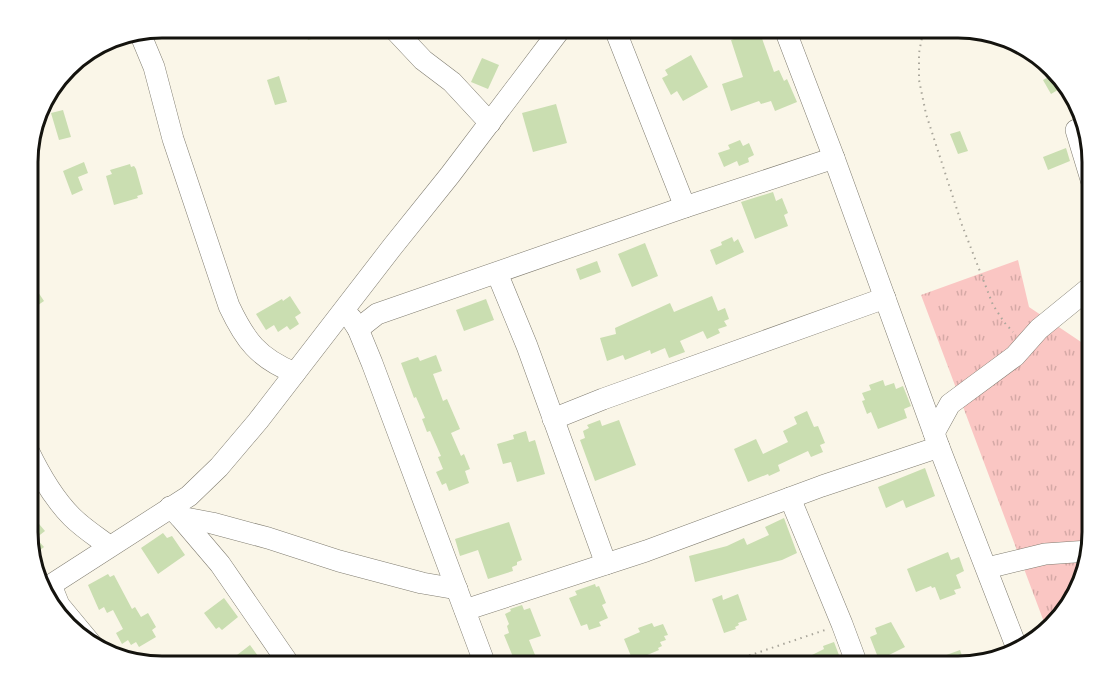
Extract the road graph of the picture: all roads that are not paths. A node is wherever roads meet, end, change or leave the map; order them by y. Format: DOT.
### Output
graph roads {
  1 [pos="402,38"];
  2 [pos="554,38"];
  3 [pos="618,38"];
  4 [pos="788,38"];
  5 [pos="143,39"];
  6 [pos="490,123"];
  7 [pos="1076,130"];
  8 [pos="1081,148"];
  9 [pos="834,158"];
  10 [pos="685,207"];
  11 [pos="497,273"];
  12 [pos="1082,294"];
  13 [pos="885,298"];
  14 [pos="345,308"];
  15 [pos="358,329"];
  16 [pos="295,373"];
  17 [pos="553,419"];
  18 [pos="936,440"];
  19 [pos="38,470"];
  20 [pos="790,498"];
  21 [pos="175,512"];
  22 [pos="109,546"];
  23 [pos="1081,552"];
  24 [pos="606,564"];
  25 [pos="987,568"];
  26 [pos="50,586"];
  27 [pos="457,589"];
  28 [pos="465,610"];
  29 [pos="1015,643"];
  30 [pos="283,656"];
  31 [pos="482,656"];
  32 [pos="854,656"];
  1 -- 6 [label="street"];
  2 -- 6 [label="street"];
  3 -- 10 [label="street"];
  4 -- 9 [label="street"];
  5 -- 16 [label="street"];
  6 -- 14 [label="street"];
  7 -- 8 [label="street"];
  9 -- 10 [label="street"];
  9 -- 13 [label="street"];
  10 -- 11 [label="street"];
  11 -- 15 [label="street"];
  11 -- 17 [label="street"];
  12 -- 18 [label="street"];
  13 -- 17 [label="street"];
  13 -- 18 [label="street"];
  14 -- 15 [label="street"];
  14 -- 16 [label="street"];
  15 -- 27 [label="street"];
  16 -- 21 [label="street"];
  17 -- 24 [label="street"];
  18 -- 20 [label="street"];
  18 -- 25 [label="street"];
  19 -- 22 [label="street"];
  20 -- 24 [label="street"];
  20 -- 32 [label="street"];
  21 -- 22 [label="street"];
  21 -- 27 [label="street"];
  21 -- 30 [label="street"];
  22 -- 26 [label="street"];
  23 -- 25 [label="street"];
  24 -- 28 [label="street"];
  25 -- 29 [label="street"];
  27 -- 28 [label="street"];
  28 -- 31 [label="street"];
}
